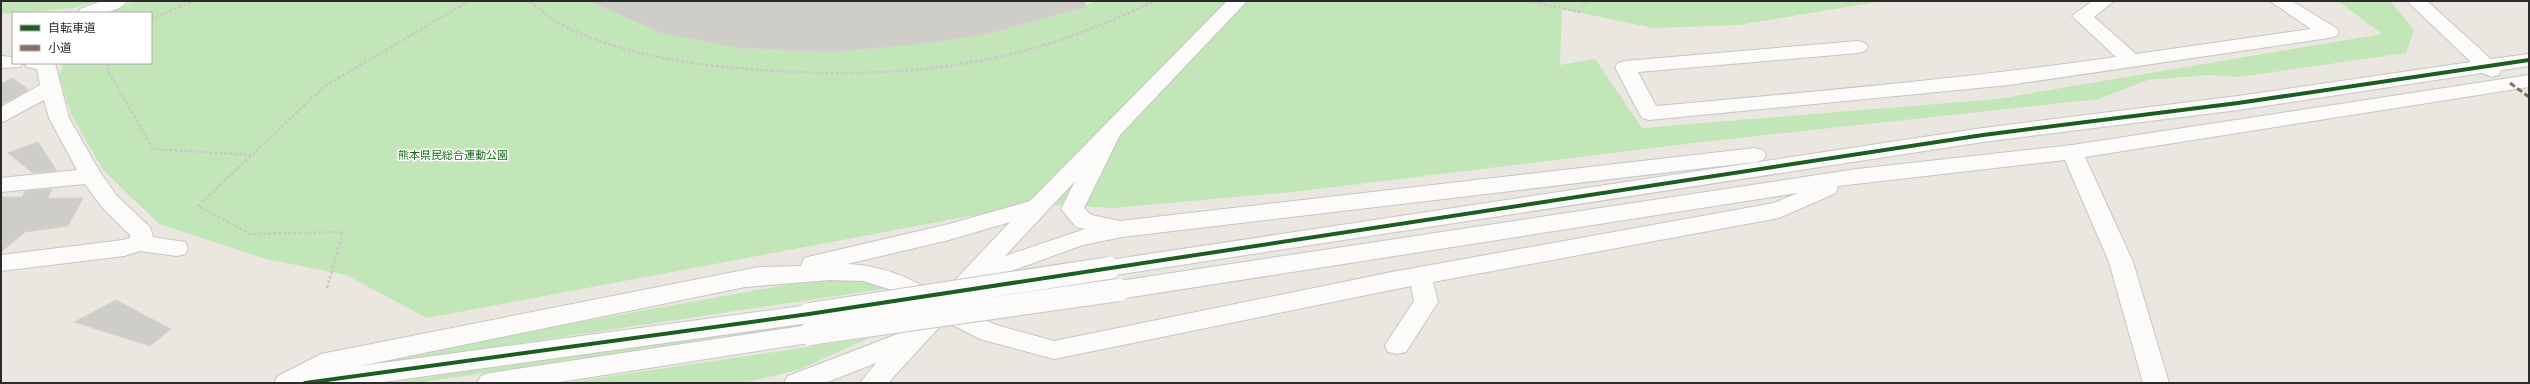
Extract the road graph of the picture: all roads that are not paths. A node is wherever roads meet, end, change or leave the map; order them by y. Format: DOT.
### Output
graph roads {
  1 [pos="118,1"];
  2 [pos="1238,1"];
  3 [pos="2105,1"];
  4 [pos="2279,1"];
  5 [pos="2416,1"];
  6 [pos="89,12"];
  7 [pos="1858,47"];
  8 [pos="2131,60"];
  9 [pos="2529,60"];
  10 [pos="1,62"];
  11 [pos="12,63"];
  12 [pos="45,64"];
  13 [pos="2484,65"];
  14 [pos="2519,82"];
  15 [pos="52,88"];
  16 [pos="1,116"];
  17 [pos="1110,133"];
  18 [pos="2072,152"];
  19 [pos="1840,157"];
  20 [pos="91,176"];
  21 [pos="1858,176"];
  22 [pos="1,185"];
  23 [pos="1038,206"];
  24 [pos="1120,229"];
  25 [pos="140,242"];
  26 [pos="177,248"];
  27 [pos="1,263"];
  28 [pos="972,276"];
  29 [pos="1420,276"];
  30 [pos="746,279"];
  31 [pos="941,309"];
  32 [pos="809,324"];
  33 [pos="921,333"];
  34 [pos="1397,345"];
  35 [pos="287,383"];
  36 [pos="305,383"];
  37 [pos="490,383"];
  38 [pos="796,383"];
  39 [pos="873,383"];
  40 [pos="2156,383"];
  1 -- 6 [label="street"];
  2 -- 17 [label="street"];
  3 -- 8 [label="street"];
  4 -- 8 [label="street"];
  5 -- 13 [label="street"];
  7 -- 8 [label="street"];
  9 -- 13 [label="street"];
  10 -- 11 [label="street"];
  12 -- 15 [label="street"];
  13 -- 14 [label="street"];
  13 -- 19 [label="street"];
  14 -- 18 [label="street"];
  15 -- 16 [label="street"];
  15 -- 20 [label="street"];
  17 -- 23 [label="street"];
  17 -- 24 [label="street"];
  18 -- 21 [label="street"];
  18 -- 40 [label="street"];
  19 -- 24 [label="street"];
  19 -- 32 [label="street, bridge"];
  20 -- 22 [label="street"];
  20 -- 25 [label="street"];
  21 -- 29 [label="street"];
  21 -- 32 [label="street, bridge"];
  23 -- 28 [label="street"];
  23 -- 30 [label="street"];
  24 -- 28 [label="street"];
  25 -- 26 [label="street"];
  25 -- 27 [label="street"];
  28 -- 31 [label="street"];
  29 -- 31 [label="street"];
  29 -- 34 [label="street"];
  30 -- 31 [label="street"];
  30 -- 35 [label="street"];
  31 -- 33 [label="street"];
  32 -- 36 [label="street"];
  32 -- 37 [label="street"];
  33 -- 38 [label="street"];
  33 -- 39 [label="street"];
}
